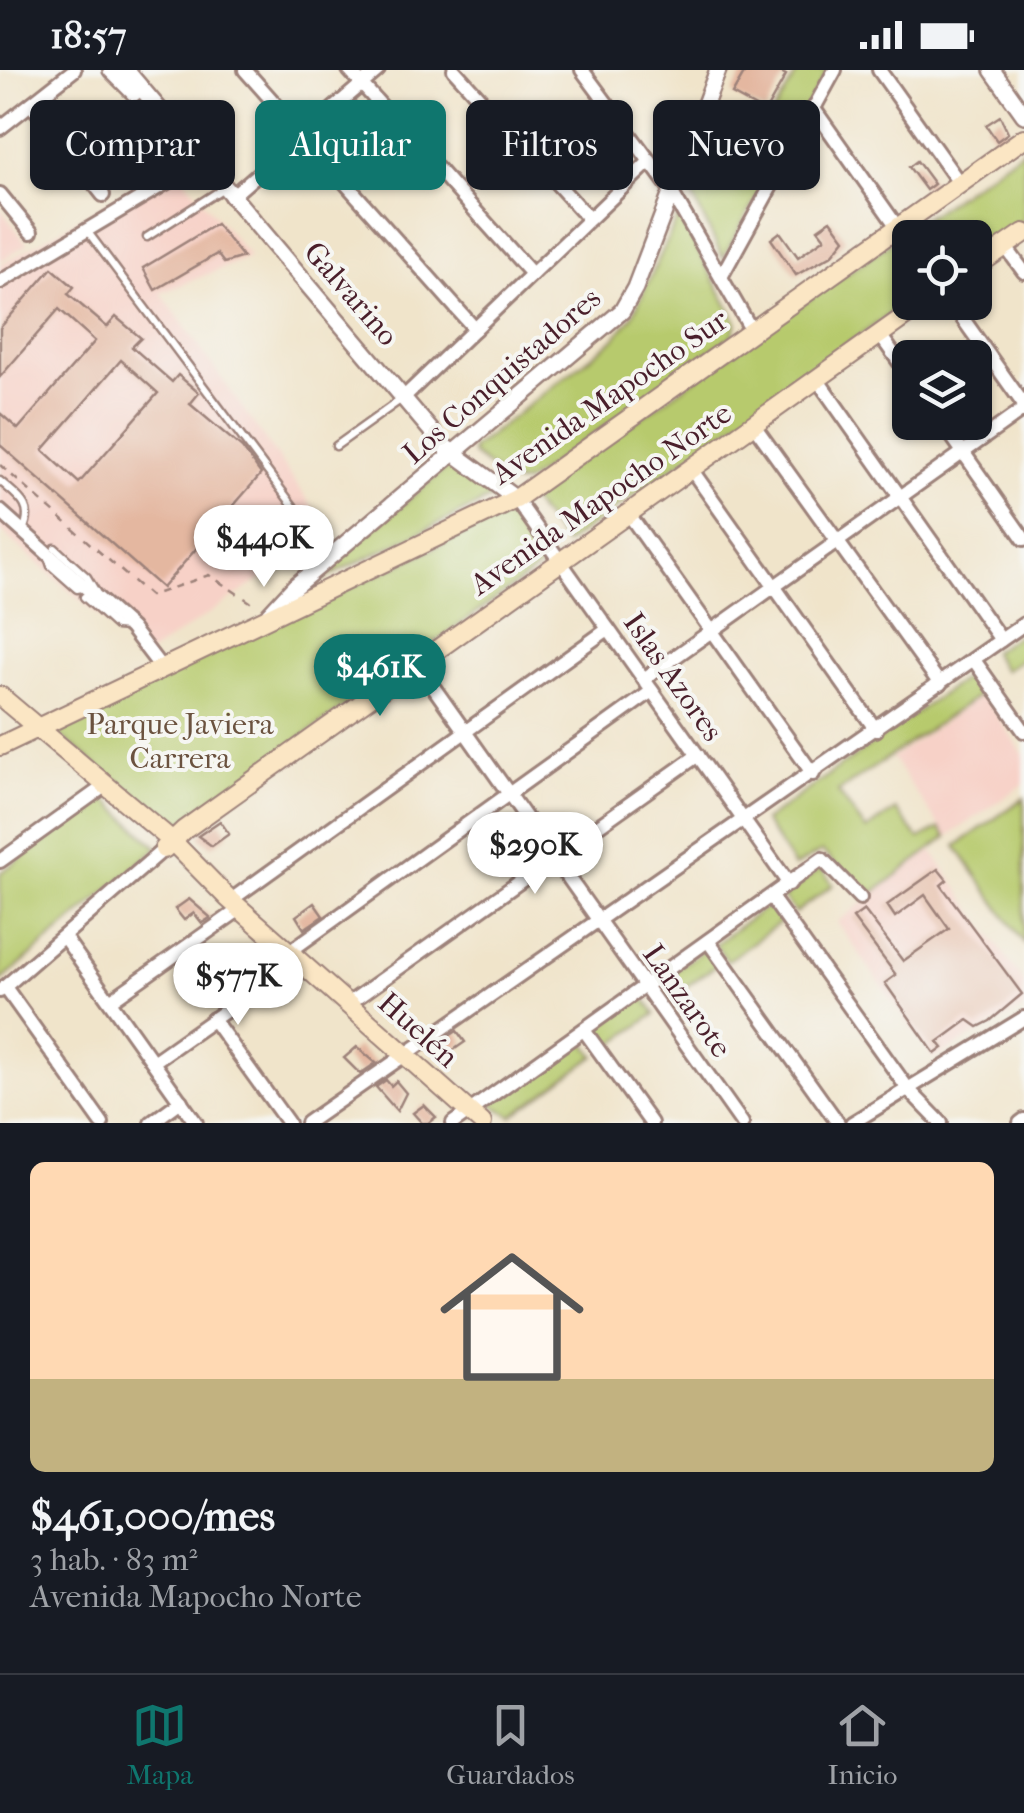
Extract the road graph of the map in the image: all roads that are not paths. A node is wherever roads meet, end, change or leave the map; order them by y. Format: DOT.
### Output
graph roads {
  1 [pos="74,70"];
  2 [pos="111,70"];
  3 [pos="126,70"];
  4 [pos="245,70"];
  5 [pos="348,70"];
  6 [pos="378,70"];
  7 [pos="454,70"];
  8 [pos="582,70"];
  9 [pos="835,70"];
  10 [pos="879,70"];
  11 [pos="992,70"];
  12 [pos="711,73"];
  13 [pos="361,85"];
  14 [pos="36,100"];
  15 [pos="146,100"];
  16 [pos="149,100"];
  17 [pos="271,100"];
  18 [pos="343,100"];
  19 [pos="819,100"];
  20 [pos="30,105"];
  21 [pos="1024,115"];
  22 [pos="820,118"];
  23 [pos="2,124"];
  24 [pos="1024,138"];
  25 [pos="650,161"];
  26 [pos="255,171"];
  27 [pos="960,184"];
  28 [pos="98,190"];
  29 [pos="155,190"];
  30 [pos="351,190"];
  31 [pos="769,190"];
  32 [pos="227,192"];
  33 [pos="672,192"];
  34 [pos="0,194"];
  35 [pos="103,196"];
  36 [pos="589,219"];
  37 [pos="892,220"];
  38 [pos="909,220"];
  39 [pos="32,232"];
  40 [pos="88,232"];
  41 [pos="892,232"];
  42 [pos="1024,232"];
  43 [pos="147,237"];
  44 [pos="1005,246"];
  45 [pos="992,255"];
  46 [pos="1024,272"];
  47 [pos="532,274"];
  48 [pos="721,277"];
  49 [pos="0,282"];
  50 [pos="900,320"];
  51 [pos="964,320"];
  52 [pos="475,328"];
  53 [pos="752,331"];
  54 [pos="880,334"];
  55 [pos="892,351"];
  56 [pos="817,380"];
  57 [pos="403,398"];
  58 [pos="1024,407"];
  59 [pos="754,424"];
  60 [pos="955,440"];
  61 [pos="336,446"];
  62 [pos="963,452"];
  63 [pos="454,456"];
  64 [pos="691,469"];
  65 [pos="0,481"];
  66 [pos="900,497"];
  67 [pos="516,500"];
  68 [pos="0,511"];
  69 [pos="628,513"];
  70 [pos="23,532"];
  71 [pos="1024,539"];
  72 [pos="838,542"];
  73 [pos="331,556"];
  74 [pos="560,561"];
  75 [pos="774,587"];
  76 [pos="269,614"];
  77 [pos="1024,624"];
  78 [pos="608,629"];
  79 [pos="712,632"];
  80 [pos="1002,640"];
  81 [pos="974,660"];
  82 [pos="417,664"];
  83 [pos="160,666"];
  84 [pos="940,684"];
  85 [pos="648,685"];
  86 [pos="0,696"];
  87 [pos="34,726"];
  88 [pos="876,730"];
  89 [pos="464,731"];
  90 [pos="1024,731"];
  91 [pos="0,746"];
  92 [pos="61,748"];
  93 [pos="698,755"];
  94 [pos="813,774"];
  95 [pos="99,790"];
  96 [pos="509,794"];
  97 [pos="745,822"];
  98 [pos="168,844"];
  99 [pos="554,857"];
  100 [pos="0,861"];
  101 [pos="789,884"];
  102 [pos="771,896"];
  103 [pos="860,898"];
  104 [pos="233,902"];
  105 [pos="599,921"];
  106 [pos="64,937"];
  107 [pos="708,942"];
  108 [pos="294,956"];
  109 [pos="645,986"];
  110 [pos="2,989"];
  111 [pos="110,1001"];
  112 [pos="348,1004"];
  113 [pos="1024,1018"];
  114 [pos="213,1020"];
  115 [pos="584,1030"];
  116 [pos="406,1056"];
  117 [pos="153,1062"];
  118 [pos="908,1089"];
  119 [pos="181,1101"];
  120 [pos="475,1117"];
  121 [pos="102,1123"];
  122 [pos="150,1123"];
  123 [pos="196,1123"];
  124 [pos="288,1123"];
  125 [pos="308,1123"];
  126 [pos="452,1123"];
  127 [pos="650,1123"];
  128 [pos="742,1123"];
  129 [pos="838,1123"];
  130 [pos="852,1123"];
  131 [pos="941,1123"];
  1 -- 14 [label="street"];
  2 -- 15 [label="street, Galvarino"];
  3 -- 16 [label="street, Galvarino"];
  4 -- 17 [label="street"];
  5 -- 13 [label="street"];
  6 -- 13 [label="street"];
  7 -- 36 [label="street"];
  8 -- 25 [label="street"];
  9 -- 19 [label="street"];
  10 -- 27 [label="street"];
  11 -- 21 [label="street"];
  12 -- 33 [label="street, Los Conquistadores"];
  13 -- 18 [label="street"];
  13 -- 47 [label="street"];
  20 -- 23 [label="street"];
  22 -- 37 [label="street"];
  24 -- 27 [label="main road, Avenida Mapocho Sur"];
  25 -- 33 [label="street"];
  25 -- 36 [label="street"];
  26 -- 32 [label="street"];
  27 -- 38 [label="main road, Avenida Mapocho Sur"];
  28 -- 35 [label="street"];
  29 -- 40 [label="street"];
  30 -- 52 [label="street"];
  31 -- 48 [label="street"];
  32 -- 43 [label="lane"];
  32 -- 57 [label="street, Galvarino"];
  33 -- 48 [label="street"];
  33 -- 63 [label="street, Los Conquistadores"];
  34 -- 39 [label="street"];
  36 -- 47 [label="street"];
  40 -- 49 [label="street"];
  40 -- 73 [label="lane"];
  41 -- 53 [label="main road, Avenida Mapocho Sur"];
  42 -- 44 [label="main road"];
  44 -- 45 [label="main road"];
  44 -- 46 [label="street"];
  47 -- 52 [label="street"];
  48 -- 53 [label="street"];
  50 -- 54 [label="main road, Avenida Mapocho Norte"];
  51 -- 58 [label="street"];
  52 -- 57 [label="street"];
  53 -- 67 [label="main road, Avenida Mapocho Sur"];
  54 -- 55 [label="street"];
  54 -- 56 [label="main road, Avenida Mapocho Norte"];
  56 -- 59 [label="main road, Avenida Mapocho Norte"];
  56 -- 66 [label="street"];
  57 -- 61 [label="lane"];
  57 -- 63 [label="street, Galvarino"];
  58 -- 62 [label="street"];
  59 -- 64 [label="main road, Avenida Mapocho Norte"];
  59 -- 72 [label="street"];
  60 -- 62 [label="street"];
  62 -- 66 [label="street"];
  62 -- 71 [label="street"];
  63 -- 67 [label="street, Galvarino"];
  63 -- 73 [label="street, Los Conquistadores"];
  64 -- 69 [label="main road, Avenida Mapocho Norte"];
  64 -- 75 [label="street"];
  65 -- 70 [label="lane"];
  66 -- 72 [label="street"];
  66 -- 80 [label="street"];
  67 -- 74 [label="street, Islas Azores"];
  67 -- 76 [label="main road, Avenida Mapocho Sur"];
  68 -- 70 [label="street"];
  69 -- 74 [label="main road, Avenida Mapocho Norte"];
  69 -- 79 [label="street"];
  70 -- 83 [label="street"];
  72 -- 75 [label="street"];
  72 -- 84 [label="street"];
  73 -- 76 [label="street, Los Conquistadores"];
  74 -- 78 [label="street, Islas Azores"];
  74 -- 82 [label="main road, Avenida Mapocho Norte"];
  75 -- 79 [label="street"];
  75 -- 88 [label="street"];
  76 -- 83 [label="main road, Avenida Mapocho Sur"];
  77 -- 80 [label="street"];
  78 -- 85 [label="street, Islas Azores"];
  78 -- 89 [label="street"];
  79 -- 85 [label="street"];
  79 -- 94 [label="street"];
  80 -- 81 [label="street"];
  81 -- 84 [label="street"];
  81 -- 90 [label="street"];
  82 -- 89 [label="street, Lanzarote"];
  82 -- 98 [label="main road, Avenida Mapocho Norte"];
  83 -- 87 [label="main road, Avenida Mapocho Sur"];
  84 -- 88 [label="street"];
  85 -- 93 [label="street, Islas Azores"];
  85 -- 96 [label="street"];
  86 -- 87 [label="main road, Huelén"];
  87 -- 91 [label="main road, Avenida Mapocho Sur"];
  87 -- 92 [label="main road, Huelén"];
  88 -- 94 [label="street"];
  89 -- 96 [label="street, Lanzarote"];
  89 -- 104 [label="street"];
  92 -- 95 [label="main road, Huelén"];
  92 -- 98 [label="main road, Huelén"];
  93 -- 97 [label="street, Islas Azores"];
  93 -- 99 [label="street"];
  94 -- 97 [label="street"];
  95 -- 98 [label="main road, Huelén"];
  95 -- 100 [label="street"];
  96 -- 99 [label="street, Lanzarote"];
  96 -- 108 [label="street"];
  97 -- 101 [label="street, Islas Azores"];
  97 -- 105 [label="street"];
  98 -- 104 [label="main road, Huelén"];
  98 -- 106 [label="street"];
  99 -- 105 [label="street, Lanzarote"];
  99 -- 112 [label="street"];
  101 -- 102 [label="street"];
  101 -- 103 [label="street"];
  102 -- 107 [label="street"];
  102 -- 118 [label="street"];
  104 -- 108 [label="main road, Huelén"];
  104 -- 111 [label="street"];
  105 -- 109 [label="street, Lanzarote"];
  105 -- 116 [label="street"];
  106 -- 110 [label="street"];
  106 -- 111 [label="street"];
  107 -- 109 [label="street"];
  107 -- 129 [label="street"];
  108 -- 112 [label="main road, Huelén"];
  108 -- 114 [label="street"];
  109 -- 115 [label="street"];
  109 -- 128 [label="street, Lanzarote"];
  110 -- 121 [label="street"];
  111 -- 117 [label="street"];
  112 -- 116 [label="main road, Huelén"];
  113 -- 118 [label="street"];
  114 -- 117 [label="street"];
  114 -- 124 [label="street"];
  115 -- 120 [label="street"];
  115 -- 127 [label="street"];
  116 -- 120 [label="main road, Huelén"];
  116 -- 125 [label="street"];
  117 -- 119 [label="street"];
  118 -- 130 [label="street"];
  118 -- 131 [label="street"];
  119 -- 122 [label="street"];
  119 -- 123 [label="street"];
  120 -- 126 [label="street"];
}
